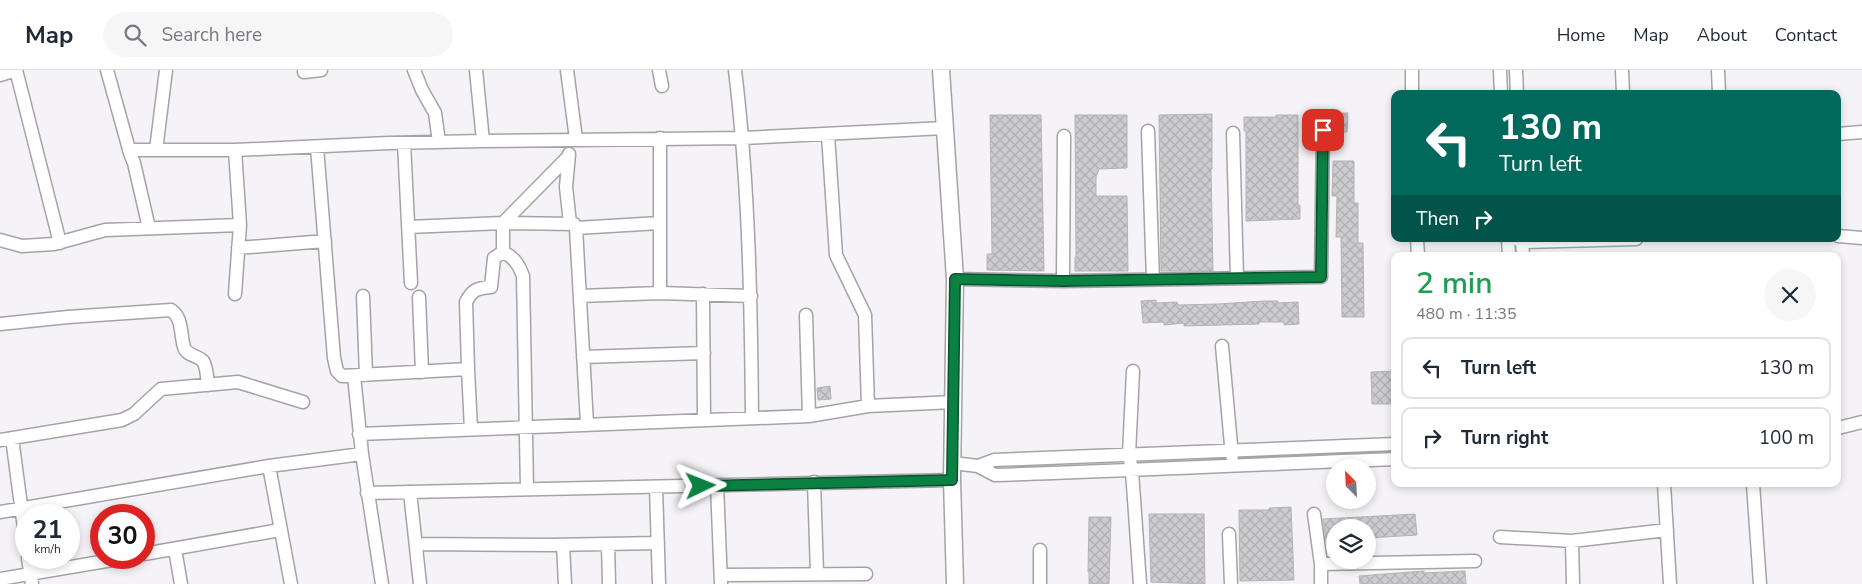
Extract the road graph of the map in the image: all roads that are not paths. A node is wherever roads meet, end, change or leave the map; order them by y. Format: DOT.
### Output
graph roads {
  1 [pos="106,70"];
  2 [pos="166,70"];
  3 [pos="321,70"];
  4 [pos="414,70"];
  5 [pos="476,70"];
  6 [pos="567,70"];
  7 [pos="660,70"];
  8 [pos="735,70"];
  9 [pos="941,70"];
  10 [pos="1412,70"];
  11 [pos="1500,70"];
  12 [pos="1516,70"];
  13 [pos="1622,70"];
  14 [pos="1718,70"];
  15 [pos="304,72"];
  16 [pos="0,75"];
  17 [pos="662,86"];
  18 [pos="1412,90"];
  19 [pos="1502,90"];
  20 [pos="1517,90"];
  21 [pos="1623,90"];
  22 [pos="1719,90"];
  23 [pos="945,128"];
  24 [pos="1323,130"];
  25 [pos="1148,131"];
  26 [pos="1862,132"];
  27 [pos="1233,133"];
  28 [pos="1841,134"];
  29 [pos="828,135"];
  30 [pos="1064,136"];
  31 [pos="660,138"];
  32 [pos="743,138"];
  33 [pos="573,139"];
  34 [pos="483,141"];
  35 [pos="439,142"];
  36 [pos="404,143"];
  37 [pos="317,146"];
  38 [pos="129,150"];
  39 [pos="156,150"];
  40 [pos="235,150"];
  41 [pos="569,156"];
  42 [pos="504,223"];
  43 [pos="660,223"];
  44 [pos="240,225"];
  45 [pos="573,226"];
  46 [pos="408,227"];
  47 [pos="149,228"];
  48 [pos="1841,236"];
  49 [pos="1862,238"];
  50 [pos="0,240"];
  51 [pos="325,241"];
  52 [pos="60,243"];
  53 [pos="238,248"];
  54 [pos="503,252"];
  55 [pos="1236,278"];
  56 [pos="955,279"];
  57 [pos="1153,280"];
  58 [pos="1063,281"];
  59 [pos="411,282"];
  60 [pos="660,293"];
  61 [pos="235,294"];
  62 [pos="702,294"];
  63 [pos="363,296"];
  64 [pos="580,296"];
  65 [pos="751,296"];
  66 [pos="419,298"];
  67 [pos="806,315"];
  68 [pos="0,324"];
  69 [pos="1222,346"];
  70 [pos="704,353"];
  71 [pos="583,357"];
  72 [pos="468,369"];
  73 [pos="1133,371"];
  74 [pos="422,372"];
  75 [pos="360,376"];
  76 [pos="208,385"];
  77 [pos="302,402"];
  78 [pos="954,402"];
  79 [pos="868,406"];
  80 [pos="809,416"];
  81 [pos="752,418"];
  82 [pos="704,420"];
  83 [pos="1862,422"];
  84 [pos="588,424"];
  85 [pos="527,427"];
  86 [pos="1841,427"];
  87 [pos="471,429"];
  88 [pos="359,434"];
  89 [pos="6,439"];
  90 [pos="1391,444"];
  91 [pos="1231,450"];
  92 [pos="362,454"];
  93 [pos="1129,454"];
  94 [pos="1391,459"];
  95 [pos="953,463"];
  96 [pos="1232,465"];
  97 [pos="269,466"];
  98 [pos="978,466"];
  99 [pos="1132,471"];
  100 [pos="952,480"];
  101 [pos="814,482"];
  102 [pos="717,485"];
  103 [pos="656,487"];
  104 [pos="1664,487"];
  105 [pos="1753,487"];
  106 [pos="527,490"];
  107 [pos="410,492"];
  108 [pos="367,493"];
  109 [pos="20,504"];
  110 [pos="50,504"];
  111 [pos="15,510"];
  112 [pos="0,512"];
  113 [pos="1314,514"];
  114 [pos="280,530"];
  115 [pos="1667,530"];
  116 [pos="1229,534"];
  117 [pos="1500,537"];
  118 [pos="1572,541"];
  119 [pos="658,543"];
  120 [pos="416,544"];
  121 [pos="608,544"];
  122 [pos="563,545"];
  123 [pos="175,549"];
  124 [pos="1040,550"];
  125 [pos="155,552"];
  126 [pos="1475,561"];
  127 [pos="1321,564"];
  128 [pos="90,566"];
  129 [pos="817,573"];
  130 [pos="866,574"];
  131 [pos="0,579"];
  132 [pos="31,579"];
  133 [pos="721,579"];
  134 [pos="181,584"];
  135 [pos="291,584"];
  136 [pos="382,584"];
  137 [pos="420,584"];
  138 [pos="564,584"];
  139 [pos="608,584"];
  140 [pos="659,584"];
  141 [pos="955,584"];
  142 [pos="1040,584"];
  143 [pos="1140,584"];
  144 [pos="1231,584"];
  145 [pos="1321,584"];
  146 [pos="1573,584"];
  147 [pos="1670,584"];
  148 [pos="1760,584"];
  1 -- 38 [label="street"];
  2 -- 39 [label="street"];
  3 -- 15 [label="street"];
  4 -- 35 [label="street"];
  5 -- 34 [label="street"];
  6 -- 33 [label="street"];
  7 -- 17 [label="street"];
  8 -- 32 [label="street"];
  9 -- 23 [label="street"];
  10 -- 18 [label="street"];
  11 -- 19 [label="street"];
  12 -- 20 [label="street"];
  13 -- 21 [label="street"];
  14 -- 22 [label="street"];
  16 -- 52 [label="street"];
  23 -- 29 [label="street"];
  23 -- 56 [label="street"];
  24 -- 55 [label="street"];
  25 -- 57 [label="street"];
  26 -- 28 [label="street"];
  27 -- 55 [label="street"];
  29 -- 32 [label="street"];
  29 -- 79 [label="street"];
  30 -- 58 [label="street"];
  31 -- 32 [label="street"];
  31 -- 33 [label="street"];
  31 -- 43 [label="street"];
  32 -- 65 [label="street"];
  33 -- 34 [label="street"];
  33 -- 41 [label="street"];
  34 -- 35 [label="street"];
  35 -- 36 [label="street"];
  36 -- 37 [label="street"];
  36 -- 46 [label="street"];
  37 -- 40 [label="street"];
  37 -- 51 [label="street"];
  38 -- 39 [label="street"];
  38 -- 47 [label="street"];
  39 -- 40 [label="street"];
  40 -- 44 [label="street"];
  41 -- 42 [label="street"];
  41 -- 45 [label="street"];
  42 -- 45 [label="street"];
  42 -- 46 [label="street"];
  42 -- 54 [label="street"];
  43 -- 45 [label="street"];
  43 -- 60 [label="street"];
  44 -- 47 [label="street"];
  44 -- 53 [label="street"];
  45 -- 64 [label="street"];
  46 -- 59 [label="street"];
  47 -- 52 [label="street"];
  48 -- 49 [label="street"];
  50 -- 52 [label="street"];
  51 -- 53 [label="street"];
  51 -- 75 [label="street"];
  53 -- 61 [label="street"];
  54 -- 72 [label="street"];
  54 -- 85 [label="street"];
  55 -- 57 [label="street"];
  56 -- 58 [label="street"];
  56 -- 78 [label="street"];
  57 -- 58 [label="street"];
  60 -- 62 [label="street"];
  60 -- 64 [label="street"];
  62 -- 65 [label="street"];
  62 -- 70 [label="street"];
  63 -- 75 [label="street"];
  64 -- 71 [label="street"];
  65 -- 81 [label="street"];
  66 -- 74 [label="street"];
  67 -- 80 [label="street"];
  68 -- 76 [label="street"];
  69 -- 91 [label="street"];
  70 -- 71 [label="street"];
  70 -- 82 [label="street"];
  71 -- 84 [label="street"];
  72 -- 74 [label="street"];
  72 -- 87 [label="street"];
  73 -- 93 [label="street"];
  74 -- 75 [label="street"];
  75 -- 88 [label="street"];
  76 -- 77 [label="street"];
  76 -- 89 [label="street"];
  78 -- 79 [label="street"];
  78 -- 95 [label="street"];
  79 -- 80 [label="street"];
  80 -- 81 [label="street"];
  81 -- 82 [label="street"];
  82 -- 84 [label="street"];
  83 -- 86 [label="street"];
  84 -- 85 [label="street"];
  85 -- 87 [label="street"];
  85 -- 106 [label="street"];
  87 -- 88 [label="street"];
  88 -- 92 [label="street"];
  89 -- 109 [label="street"];
  90 -- 91 [label="street"];
  91 -- 93 [label="street"];
  91 -- 96 [label="street"];
  92 -- 97 [label="street"];
  92 -- 108 [label="street"];
  93 -- 98 [label="street"];
  93 -- 99 [label="street"];
  94 -- 96 [label="street"];
  95 -- 98 [label="street"];
  95 -- 100 [label="street"];
  96 -- 99 [label="street"];
  97 -- 110 [label="street"];
  97 -- 114 [label="street"];
  98 -- 99 [label="street"];
  99 -- 143 [label="street"];
  100 -- 101 [label="street"];
  100 -- 141 [label="street"];
  101 -- 102 [label="street"];
  101 -- 129 [label="street"];
  102 -- 103 [label="street"];
  102 -- 133 [label="street"];
  103 -- 106 [label="street"];
  103 -- 119 [label="street"];
  104 -- 115 [label="street"];
  105 -- 148 [label="street"];
  106 -- 107 [label="street"];
  107 -- 108 [label="street"];
  107 -- 120 [label="street"];
  108 -- 136 [label="street"];
  111 -- 112 [label="street"];
  113 -- 127 [label="street"];
  114 -- 123 [label="street"];
  114 -- 135 [label="street"];
  115 -- 118 [label="street"];
  115 -- 147 [label="street"];
  116 -- 144 [label="street"];
  117 -- 118 [label="street"];
  118 -- 146 [label="street"];
  119 -- 121 [label="street"];
  119 -- 140 [label="street"];
  120 -- 122 [label="street"];
  120 -- 137 [label="street"];
  121 -- 122 [label="street"];
  121 -- 139 [label="street"];
  122 -- 138 [label="street"];
  123 -- 125 [label="street"];
  123 -- 134 [label="street"];
  124 -- 142 [label="street"];
  126 -- 127 [label="street"];
  127 -- 145 [label="street"];
  128 -- 132 [label="street"];
  129 -- 130 [label="street"];
  129 -- 133 [label="street"];
  131 -- 132 [label="street"];
}
